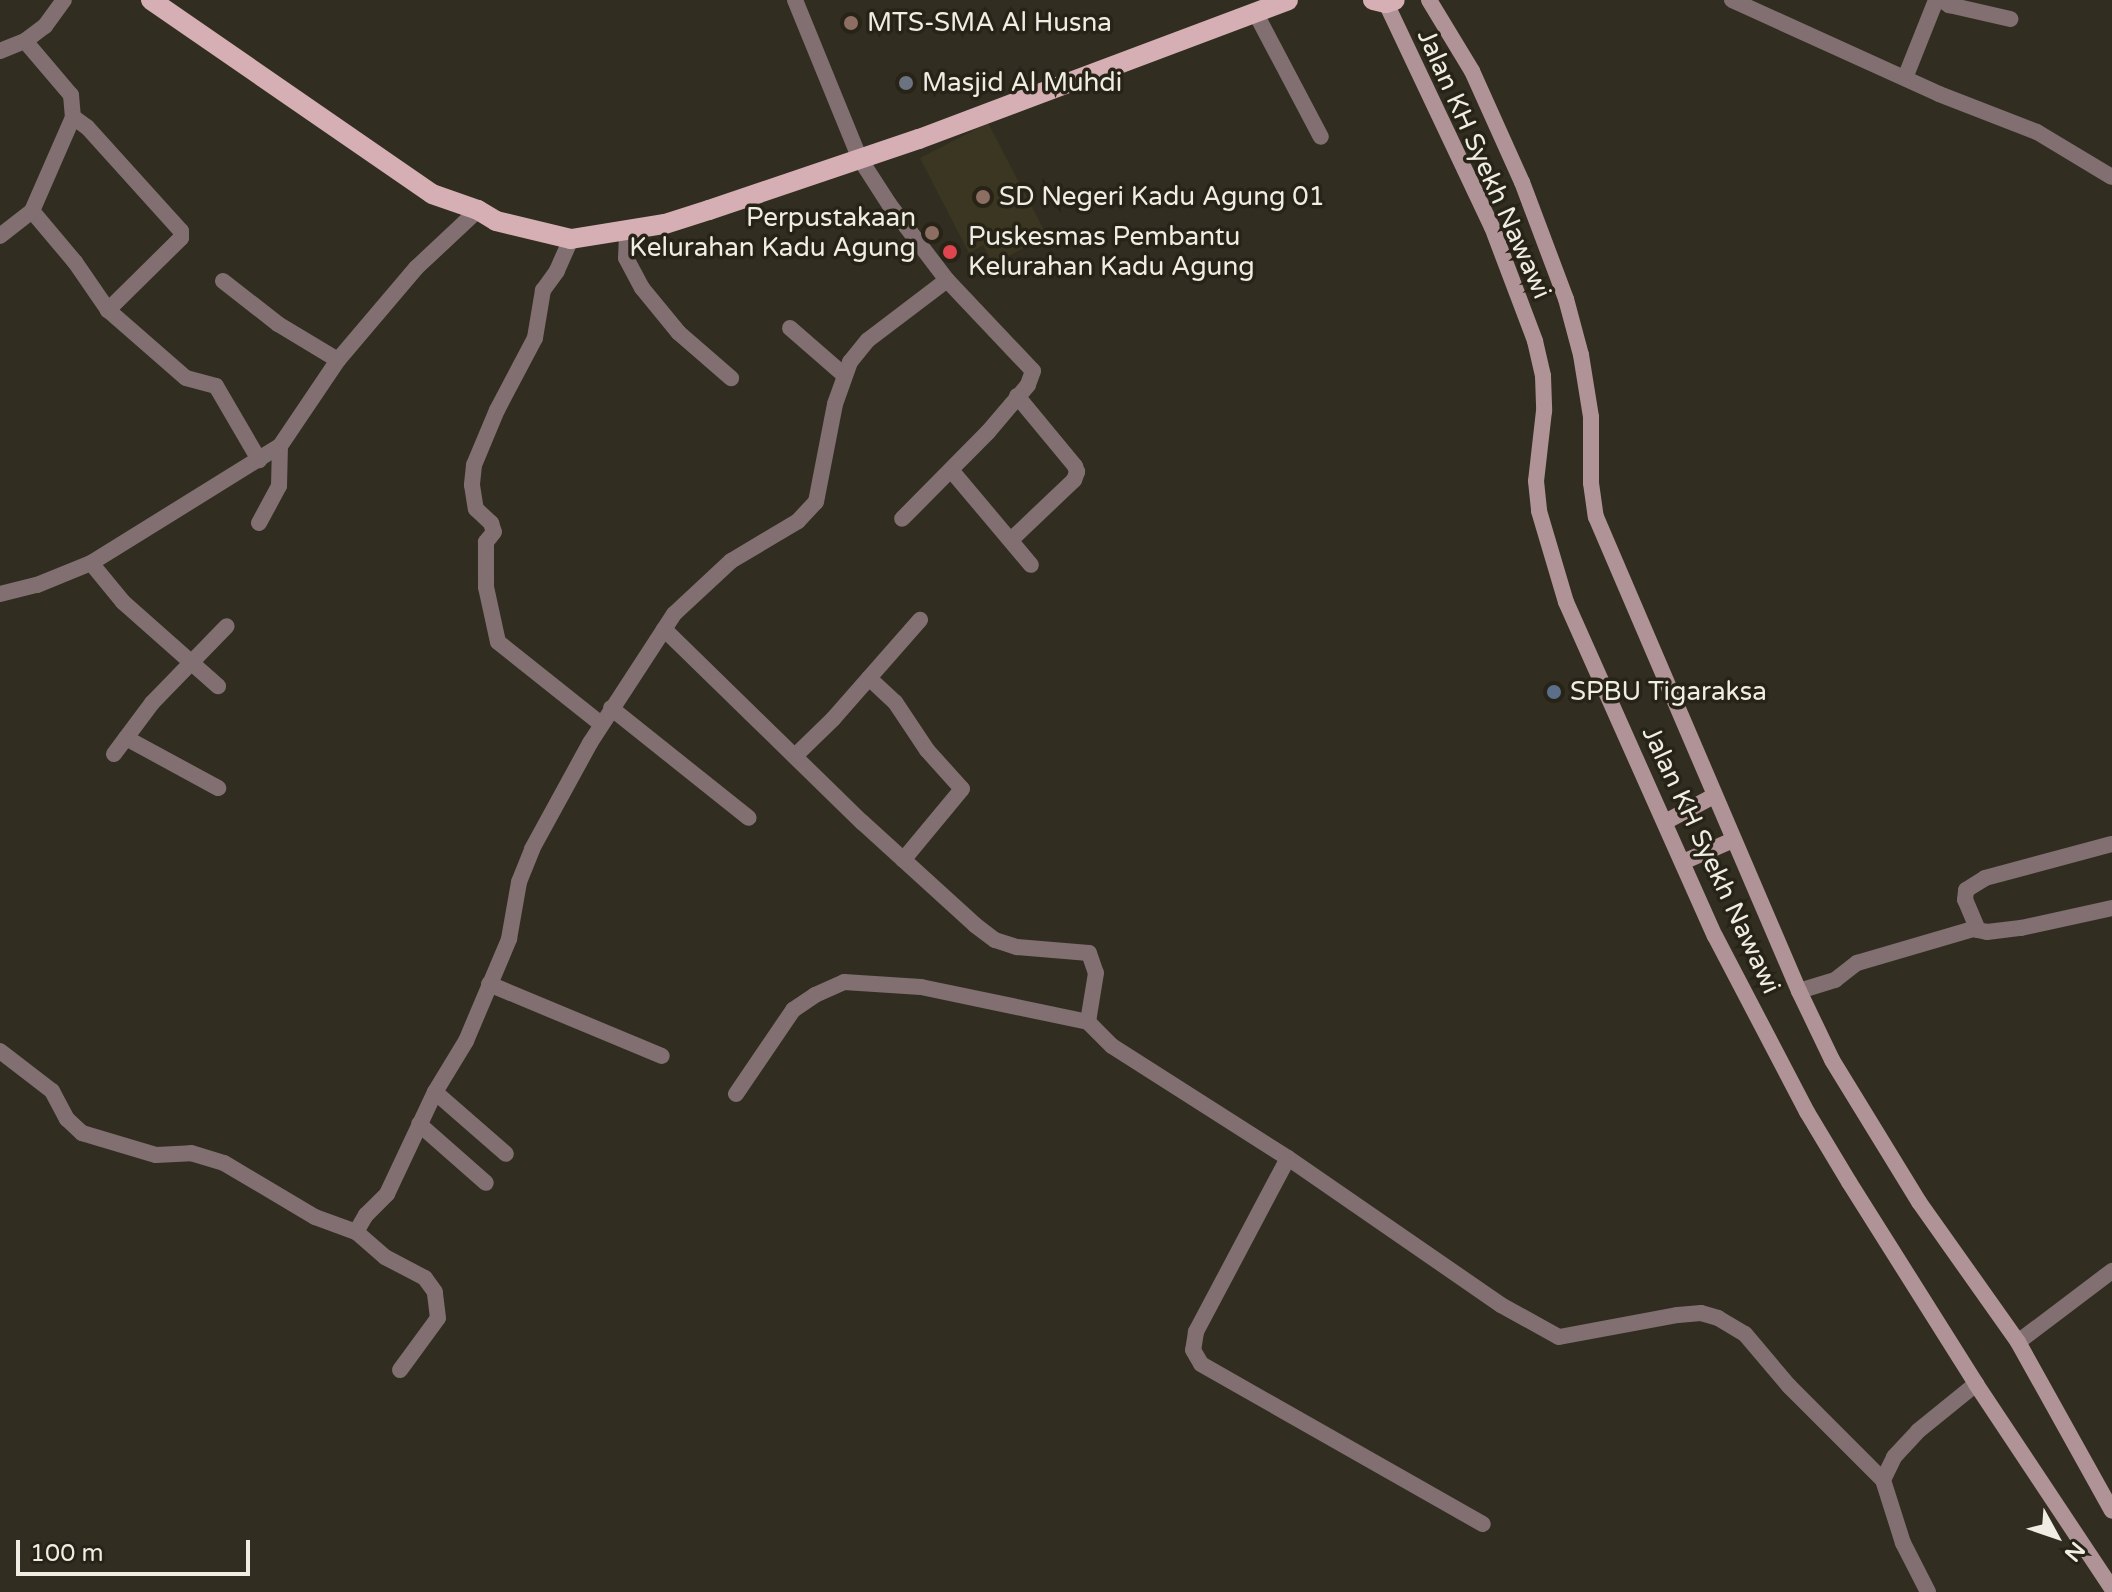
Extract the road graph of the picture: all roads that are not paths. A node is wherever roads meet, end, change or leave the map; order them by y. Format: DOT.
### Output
graph roads {
  1 [pos="64,0"];
  2 [pos="151,0"];
  3 [pos="795,0"];
  4 [pos="1288,0"];
  5 [pos="1429,0"];
  6 [pos="1732,0"];
  7 [pos="1936,0"];
  8 [pos="1942,0"];
  9 [pos="1385,1"];
  10 [pos="1255,12"];
  11 [pos="2010,19"];
  12 [pos="25,41"];
  13 [pos="0,51"];
  14 [pos="1905,78"];
  15 [pos="73,117"];
  16 [pos="1321,137"];
  17 [pos="860,159"];
  18 [pos="2112,177"];
  19 [pos="478,210"];
  20 [pos="32,211"];
  21 [pos="627,232"];
  22 [pos="0,236"];
  23 [pos="571,239"];
  24 [pos="947,280"];
  25 [pos="223,281"];
  26 [pos="108,310"];
  27 [pos="790,328"];
  28 [pos="338,360"];
  29 [pos="843,374"];
  30 [pos="731,378"];
  31 [pos="1017,396"];
  32 [pos="280,446"];
  33 [pos="259,460"];
  34 [pos="951,470"];
  35 [pos="902,519"];
  36 [pos="259,523"];
  37 [pos="1012,539"];
  38 [pos="91,563"];
  39 [pos="1031,565"];
  40 [pos="0,594"];
  41 [pos="920,620"];
  42 [pos="227,626"];
  43 [pos="664,629"];
  44 [pos="192,664"];
  45 [pos="869,678"];
  46 [pos="218,686"];
  47 [pos="611,708"];
  48 [pos="601,724"];
  49 [pos="126,738"];
  50 [pos="114,754"];
  51 [pos="796,755"];
  52 [pos="218,788"];
  53 [pos="1714,796"];
  54 [pos="749,818"];
  55 [pos="1665,822"];
  56 [pos="1733,840"];
  57 [pos="2112,844"];
  58 [pos="903,860"];
  59 [pos="1683,862"];
  60 [pos="2112,908"];
  61 [pos="1978,930"];
  62 [pos="489,984"];
  63 [pos="1799,991"];
  64 [pos="1088,1022"];
  65 [pos="0,1051"];
  66 [pos="662,1056"];
  67 [pos="435,1092"];
  68 [pos="736,1094"];
  69 [pos="419,1124"];
  70 [pos="506,1154"];
  71 [pos="1288,1158"];
  72 [pos="486,1183"];
  73 [pos="356,1232"];
  74 [pos="2112,1271"];
  75 [pos="2018,1342"];
  76 [pos="400,1370"];
  77 [pos="1976,1384"];
  78 [pos="1883,1480"];
  79 [pos="2112,1511"];
  80 [pos="1483,1524"];
  81 [pos="2112,1589"];
  82 [pos="1928,1592"];
  1 -- 12 [label="street"];
  2 -- 19 [label="main road"];
  3 -- 17 [label="street"];
  4 -- 10 [label="main road"];
  5 -- 53 [label="main road, Jalan KH Syekh Nawawi"];
  6 -- 14 [label="street"];
  7 -- 14 [label="street"];
  8 -- 11 [label="street"];
  9 -- 55 [label="main road, Jalan KH Syekh Nawawi"];
  10 -- 16 [label="street"];
  10 -- 17 [label="main road"];
  12 -- 13 [label="street"];
  12 -- 15 [label="street"];
  14 -- 18 [label="street"];
  15 -- 20 [label="street"];
  15 -- 26 [label="street"];
  17 -- 21 [label="main road"];
  17 -- 24 [label="street"];
  19 -- 23 [label="main road"];
  19 -- 28 [label="street"];
  20 -- 22 [label="street"];
  20 -- 26 [label="street"];
  21 -- 23 [label="main road"];
  21 -- 30 [label="street"];
  23 -- 48 [label="street"];
  24 -- 29 [label="street"];
  24 -- 31 [label="street"];
  25 -- 28 [label="street"];
  26 -- 33 [label="street"];
  27 -- 29 [label="street"];
  28 -- 32 [label="street"];
  29 -- 43 [label="street"];
  31 -- 34 [label="street"];
  31 -- 37 [label="street"];
  32 -- 33 [label="street"];
  32 -- 36 [label="street"];
  33 -- 38 [label="street"];
  34 -- 35 [label="street"];
  34 -- 37 [label="street"];
  37 -- 39 [label="street"];
  38 -- 40 [label="street"];
  38 -- 44 [label="street"];
  41 -- 45 [label="street"];
  42 -- 44 [label="street"];
  43 -- 47 [label="street"];
  43 -- 51 [label="street"];
  44 -- 46 [label="street"];
  44 -- 49 [label="street"];
  45 -- 51 [label="street"];
  45 -- 58 [label="street"];
  47 -- 48 [label="street"];
  47 -- 54 [label="street"];
  48 -- 62 [label="street"];
  49 -- 50 [label="street"];
  49 -- 52 [label="street"];
  51 -- 58 [label="street"];
  53 -- 55 [label="main road"];
  53 -- 56 [label="main road, Jalan KH Syekh Nawawi"];
  55 -- 59 [label="main road, Jalan KH Syekh Nawawi"];
  56 -- 59 [label="main road"];
  56 -- 63 [label="main road, Jalan KH Syekh Nawawi"];
  57 -- 61 [label="street"];
  58 -- 64 [label="street"];
  59 -- 77 [label="main road, Jalan KH Syekh Nawawi"];
  60 -- 61 [label="street"];
  61 -- 63 [label="street"];
  62 -- 66 [label="street"];
  62 -- 67 [label="street"];
  63 -- 75 [label="main road, Jalan KH Syekh Nawawi"];
  64 -- 68 [label="street"];
  64 -- 71 [label="street"];
  65 -- 73 [label="street"];
  67 -- 69 [label="street"];
  67 -- 70 [label="street"];
  69 -- 72 [label="street"];
  69 -- 73 [label="street"];
  71 -- 78 [label="street"];
  71 -- 80 [label="street"];
  73 -- 76 [label="street"];
  74 -- 75 [label="street"];
  75 -- 79 [label="main road, Jalan KH Syekh Nawawi"];
  77 -- 78 [label="street"];
  77 -- 81 [label="main road, Jalan KH Syekh Nawawi"];
  78 -- 82 [label="street"];
}
